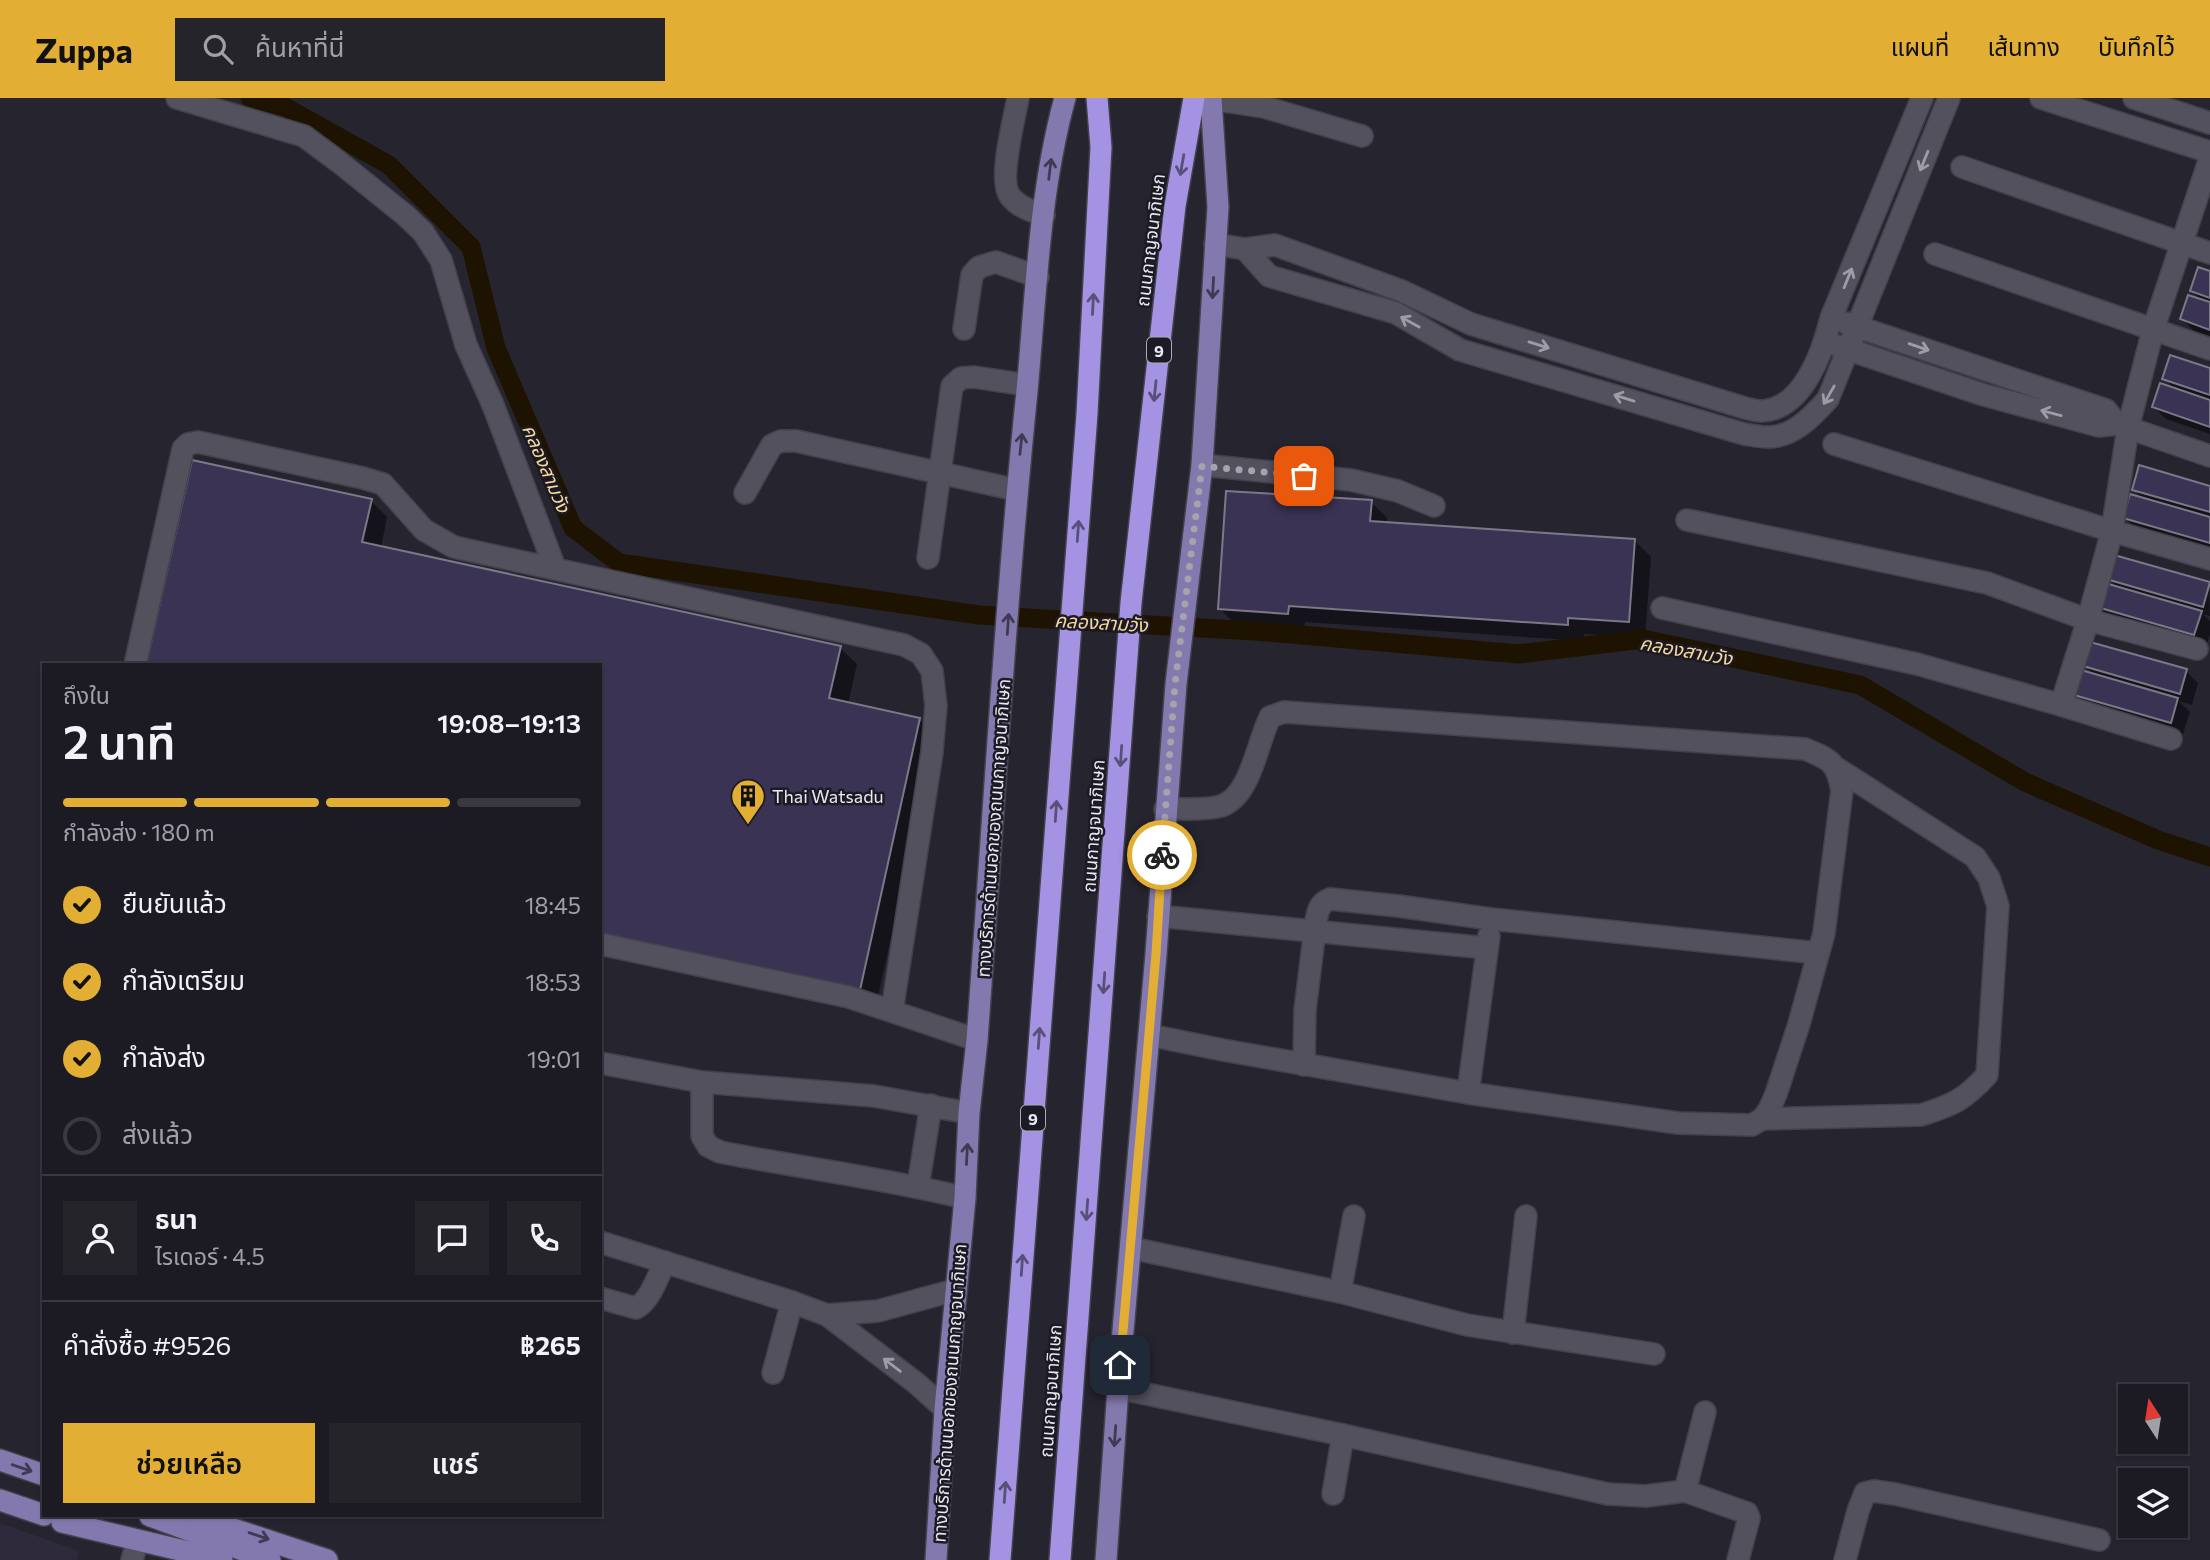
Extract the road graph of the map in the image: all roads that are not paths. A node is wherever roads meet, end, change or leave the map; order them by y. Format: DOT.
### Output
graph roads {
  1 [pos="177,98"];
  2 [pos="1018,98"];
  3 [pos="1065,98"];
  4 [pos="1097,98"];
  5 [pos="1205,98"];
  6 [pos="1922,98"];
  7 [pos="1949,98"];
  8 [pos="2041,98"];
  9 [pos="2134,98"];
  10 [pos="2210,124"];
  11 [pos="1362,136"];
  12 [pos="2210,152"];
  13 [pos="2210,158"];
  14 [pos="1962,167"];
  15 [pos="1044,215"];
  16 [pos="1215,244"];
  17 [pos="2182,244"];
  18 [pos="1245,249"];
  19 [pos="2210,253"];
  20 [pos="1935,254"];
  21 [pos="1334,266"];
  22 [pos="1038,277"];
  23 [pos="1326,292"];
  24 [pos="1831,318"];
  25 [pos="1858,326"];
  26 [pos="964,329"];
  27 [pos="2153,330"];
  28 [pos="1502,333"];
  29 [pos="1825,341"];
  30 [pos="2210,349"];
  31 [pos="1849,351"];
  32 [pos="1494,360"];
  33 [pos="1027,385"];
  34 [pos="2123,426"];
  35 [pos="1834,444"];
  36 [pos="2210,456"];
  37 [pos="1202,466"];
  38 [pos="939,471"];
  39 [pos="1017,490"];
  40 [pos="746,494"];
  41 [pos="1434,506"];
  42 [pos="1687,520"];
  43 [pos="2112,531"];
  44 [pos="928,558"];
  45 [pos="2210,559"];
  46 [pos="555,568"];
  47 [pos="1662,608"];
  48 [pos="2088,620"];
  49 [pos="2197,649"];
  50 [pos="135,663"];
  51 [pos="2061,705"];
  52 [pos="2171,739"];
  53 [pos="1838,769"];
  54 [pos="1165,809"];
  55 [pos="1158,916"];
  56 [pos="1491,919"];
  57 [pos="1315,931"];
  58 [pos="602,944"];
  59 [pos="1487,948"];
  60 [pos="1818,953"];
  61 [pos="892,1011"];
  62 [pos="1149,1035"];
  63 [pos="977,1040"];
  64 [pos="602,1063"];
  65 [pos="1304,1065"];
  66 [pos="702,1082"];
  67 [pos="1468,1093"];
  68 [pos="931,1105"];
  69 [pos="969,1113"];
  70 [pos="1762,1119"];
  71 [pos="918,1186"];
  72 [pos="965,1198"];
  73 [pos="1354,1216"];
  74 [pos="1526,1216"];
  75 [pos="602,1242"];
  76 [pos="1131,1248"];
  77 [pos="665,1262"];
  78 [pos="955,1290"];
  79 [pos="1339,1292"];
  80 [pos="602,1299"];
  81 [pos="792,1302"];
  82 [pos="827,1315"];
  83 [pos="1513,1333"];
  84 [pos="1654,1354"];
  85 [pos="773,1373"];
  86 [pos="1118,1388"];
  87 [pos="945,1409"];
  88 [pos="1705,1412"];
  89 [pos="1343,1435"];
  90 [pos="0,1460"];
  91 [pos="42,1474"];
  92 [pos="1685,1491"];
  93 [pos="1334,1494"];
  94 [pos="0,1500"];
  95 [pos="42,1514"];
  96 [pos="938,1515"];
  97 [pos="50,1517"];
  98 [pos="153,1517"];
  99 [pos="197,1517"];
  100 [pos="2099,1540"];
  101 [pos="134,1555"];
  102 [pos="164,1560"];
  103 [pos="222,1560"];
  104 [pos="270,1560"];
  105 [pos="327,1560"];
  106 [pos="922,1560"];
  107 [pos="936,1560"];
  108 [pos="1000,1560"];
  109 [pos="1060,1560"];
  110 [pos="1106,1560"];
  111 [pos="1738,1560"];
  112 [pos="1845,1560"];
  1 -- 46 [label="street"];
  2 -- 15 [label="street"];
  15 -- 3 [label="main road, ทางบริการด้านนอกของถนนกาญจนาภิเษก, one-way"];
  108 -- 4 [label="highway, ถนนกาญจนาภิเษก / 9, one-way"];
  5 -- 11 [label="street"];
  5 -- 16 [label="main road"];
  5 -- 109 [label="highway, ถนนกาญจนาภิเษก / 9, one-way"];
  24 -- 6 [label="street, one-way"];
  7 -- 25 [label="street, one-way"];
  8 -- 12 [label="street"];
  9 -- 10 [label="street"];
  13 -- 17 [label="street"];
  14 -- 17 [label="street"];
  15 -- 22 [label="main road, ทางบริการด้านนอกของถนนกาญจนาภิเษก"];
  16 -- 18 [label="street"];
  16 -- 37 [label="main road, one-way"];
  17 -- 19 [label="street"];
  17 -- 27 [label="street"];
  18 -- 21 [label="street"];
  18 -- 23 [label="street"];
  20 -- 27 [label="street"];
  21 -- 23 [label="street"];
  21 -- 28 [label="street"];
  22 -- 26 [label="street"];
  22 -- 33 [label="main road, ทางบริการด้านนอกของถนนกาญจนาภิเษก"];
  32 -- 23 [label="street, one-way"];
  24 -- 25 [label="street"];
  24 -- 29 [label="street"];
  25 -- 31 [label="street"];
  25 -- 34 [label="street, one-way"];
  27 -- 30 [label="street"];
  27 -- 34 [label="street"];
  28 -- 29 [label="street, one-way"];
  28 -- 32 [label="street"];
  29 -- 31 [label="street"];
  31 -- 32 [label="street, one-way"];
  34 -- 31 [label="street, one-way"];
  33 -- 38 [label="street"];
  39 -- 33 [label="main road, ทางบริการด้านนอกของถนนกาญจนาภิเษก, one-way"];
  34 -- 36 [label="street"];
  34 -- 43 [label="street"];
  35 -- 43 [label="street"];
  37 -- 41 [label="street"];
  37 -- 54 [label="main road"];
  38 -- 39 [label="street"];
  38 -- 40 [label="street"];
  38 -- 44 [label="street"];
  63 -- 39 [label="main road, ทางบริการด้านนอกของถนนกาญจนาภิเษก, one-way"];
  42 -- 48 [label="street"];
  43 -- 45 [label="street"];
  43 -- 48 [label="street"];
  46 -- 50 [label="street"];
  46 -- 61 [label="street"];
  47 -- 51 [label="street"];
  48 -- 49 [label="street"];
  48 -- 51 [label="street"];
  51 -- 52 [label="street"];
  53 -- 54 [label="street"];
  53 -- 60 [label="street"];
  53 -- 70 [label="street"];
  54 -- 55 [label="main road"];
  55 -- 57 [label="street"];
  55 -- 62 [label="main road"];
  56 -- 57 [label="street"];
  56 -- 59 [label="street"];
  56 -- 60 [label="street"];
  57 -- 59 [label="street"];
  57 -- 65 [label="street"];
  58 -- 61 [label="street"];
  59 -- 67 [label="street"];
  60 -- 70 [label="street"];
  61 -- 63 [label="street"];
  62 -- 65 [label="street"];
  62 -- 76 [label="main road"];
  63 -- 69 [label="main road, ทางบริการด้านนอกของถนนกาญจนาภิเษก"];
  64 -- 66 [label="street"];
  65 -- 67 [label="street"];
  66 -- 68 [label="street"];
  66 -- 71 [label="street"];
  67 -- 70 [label="street"];
  68 -- 69 [label="street"];
  68 -- 71 [label="street"];
  72 -- 69 [label="main road, ทางบริการด้านนอกของถนนกาญจนาภิเษก, one-way"];
  71 -- 72 [label="street"];
  72 -- 78 [label="main road, ทางบริการด้านนอกของถนนกาญจนาภิเษก"];
  73 -- 79 [label="street"];
  74 -- 83 [label="street"];
  75 -- 77 [label="street"];
  76 -- 79 [label="street"];
  76 -- 86 [label="main road"];
  77 -- 80 [label="street"];
  77 -- 81 [label="street"];
  78 -- 82 [label="street"];
  78 -- 87 [label="main road, ทางบริการด้านนอกของถนนกาญจนาภิเษก"];
  79 -- 83 [label="street"];
  81 -- 82 [label="street"];
  81 -- 85 [label="street"];
  87 -- 82 [label="street, one-way"];
  83 -- 84 [label="street"];
  86 -- 89 [label="street"];
  86 -- 110 [label="main road, one-way"];
  87 -- 96 [label="main road, ทางบริการด้านนอกของถนนกาญจนาภิเษก"];
  88 -- 92 [label="street"];
  89 -- 92 [label="street"];
  89 -- 93 [label="street"];
  90 -- 91 [label="main road, one-way"];
  92 -- 111 [label="street"];
  94 -- 95 [label="main road"];
  96 -- 106 [label="main road"];
  96 -- 107 [label="main road, ทางบริการด้านนอกของถนนกาญจนาภิเษก"];
  97 -- 101 [label="main road"];
  97 -- 103 [label="main road"];
  98 -- 104 [label="main road"];
  99 -- 105 [label="main road, one-way"];
  100 -- 112 [label="street"];
  101 -- 102 [label="main road"];
}
